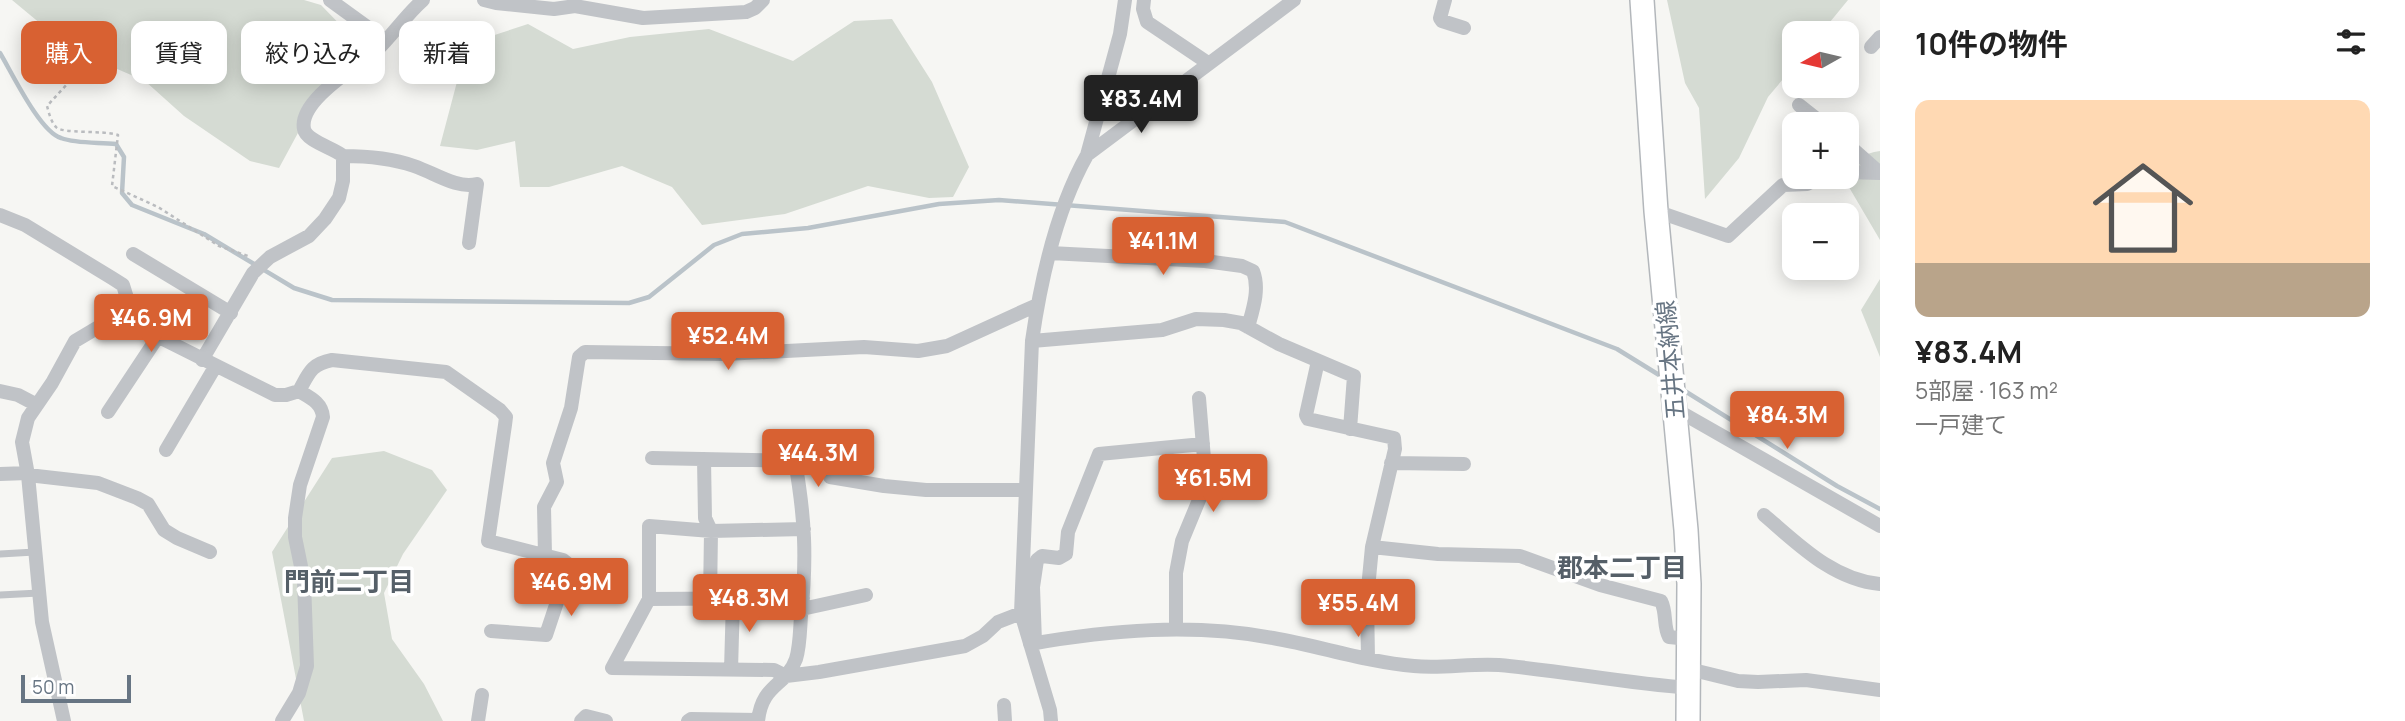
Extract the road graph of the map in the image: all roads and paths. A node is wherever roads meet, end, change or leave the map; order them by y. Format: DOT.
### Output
graph roads {
  1 [pos="330,0"];
  2 [pos="423,0"];
  3 [pos="484,0"];
  4 [pos="763,0"];
  5 [pos="1125,0"];
  6 [pos="1144,0"];
  7 [pos="1294,0"];
  8 [pos="1445,0"];
  9 [pos="1642,0"];
  10 [pos="576,3"];
  11 [pos="359,21"];
  12 [pos="1464,27"];
  13 [pos="385,40"];
  14 [pos="1208,63"];
  15 [pos="67,84"];
  16 [pos="334,84"];
  17 [pos="1800,105"];
  18 [pos="1808,112"];
  19 [pos="1859,154"];
  20 [pos="1087,155"];
  21 [pos="343,156"];
  22 [pos="1859,172"];
  23 [pos="1880,173"];
  24 [pos="1782,186"];
  25 [pos="1656,211"];
  26 [pos="0,215"];
  27 [pos="470,243"];
  28 [pos="1050,253"];
  29 [pos="133,254"];
  30 [pos="265,262"];
  31 [pos="1037,305"];
  32 [pos="231,313"];
  33 [pos="117,316"];
  34 [pos="1248,327"];
  35 [pos="157,338"];
  36 [pos="1032,341"];
  37 [pos="1318,361"];
  38 [pos="208,364"];
  39 [pos="0,391"];
  40 [pos="299,391"];
  41 [pos="1199,398"];
  42 [pos="37,405"];
  43 [pos="1675,409"];
  44 [pos="108,412"];
  45 [pos="1350,429"];
  46 [pos="1203,444"];
  47 [pos="166,450"];
  48 [pos="652,458"];
  49 [pos="704,459"];
  50 [pos="1391,463"];
  51 [pos="1464,464"];
  52 [pos="0,474"];
  53 [pos="28,474"];
  54 [pos="830,477"];
  55 [pos="1026,490"];
  56 [pos="1764,515"];
  57 [pos="1880,526"];
  58 [pos="804,529"];
  59 [pos="711,531"];
  60 [pos="1372,547"];
  61 [pos="36,552"];
  62 [pos="210,552"];
  63 [pos="0,554"];
  64 [pos="545,555"];
  65 [pos="1880,583"];
  66 [pos="40,593"];
  67 [pos="0,595"];
  68 [pos="866,595"];
  69 [pos="733,598"];
  70 [pos="649,599"];
  71 [pos="710,599"];
  72 [pos="802,603"];
  73 [pos="1021,613"];
  74 [pos="1176,629"];
  75 [pos="491,631"];
  76 [pos="1689,639"];
  77 [pos="1033,644"];
  78 [pos="1368,659"];
  79 [pos="731,670"];
  80 [pos="786,676"];
  81 [pos="1689,679"];
  82 [pos="1880,690"];
  83 [pos="482,695"];
  84 [pos="1004,705"];
  85 [pos="758,720"];
  86 [pos="64,721"];
  87 [pos="282,721"];
  88 [pos="478,721"];
  89 [pos="581,721"];
  90 [pos="606,721"];
  91 [pos="688,721"];
  92 [pos="1005,721"];
  93 [pos="1051,721"];
  94 [pos="1688,721"];
  1 -- 11 [label="street"];
  2 -- 13 [label="street"];
  3 -- 10 [label="street"];
  4 -- 10 [label="street"];
  5 -- 20 [label="street"];
  6 -- 14 [label="street"];
  7 -- 14 [label="street"];
  8 -- 12 [label="street"];
  9 -- 25 [label="main road, 五井本納線"];
  14 -- 20 [label="street"];
  15 -- 30 [label="path"];
  16 -- 21 [label="street"];
  17 -- 18 [label="street"];
  19 -- 23 [label="street"];
  20 -- 28 [label="street"];
  21 -- 27 [label="street"];
  21 -- 30 [label="street"];
  22 -- 23 [label="street"];
  24 -- 25 [label="street"];
  25 -- 43 [label="main road, 五井本納線"];
  26 -- 33 [label="street"];
  28 -- 31 [label="street"];
  28 -- 34 [label="street"];
  29 -- 32 [label="street"];
  30 -- 32 [label="street"];
  31 -- 36 [label="street"];
  31 -- 64 [label="street"];
  32 -- 38 [label="street"];
  33 -- 35 [label="street"];
  33 -- 42 [label="street"];
  34 -- 36 [label="street"];
  34 -- 37 [label="street"];
  35 -- 38 [label="street"];
  35 -- 44 [label="street"];
  36 -- 55 [label="street"];
  37 -- 45 [label="street"];
  37 -- 45 [label="street"];
  38 -- 40 [label="street"];
  38 -- 47 [label="street"];
  39 -- 42 [label="street"];
  40 -- 64 [label="street"];
  40 -- 87 [label="street"];
  41 -- 46 [label="street"];
  42 -- 53 [label="street"];
  43 -- 57 [label="street"];
  43 -- 76 [label="main road, 五井本納線"];
  45 -- 50 [label="street"];
  46 -- 74 [label="street"];
  46 -- 77 [label="street"];
  48 -- 49 [label="street"];
  49 -- 58 [label="street"];
  49 -- 59 [label="street"];
  50 -- 51 [label="street"];
  50 -- 60 [label="street"];
  52 -- 53 [label="street"];
  53 -- 61 [label="street"];
  53 -- 62 [label="street"];
  54 -- 55 [label="street"];
  55 -- 73 [label="street"];
  56 -- 65 [label="street"];
  58 -- 59 [label="street"];
  58 -- 72 [label="street"];
  59 -- 70 [label="street"];
  59 -- 71 [label="street"];
  60 -- 76 [label="street"];
  60 -- 78 [label="street"];
  61 -- 63 [label="lane"];
  61 -- 66 [label="street"];
  64 -- 75 [label="street"];
  66 -- 67 [label="lane"];
  66 -- 86 [label="street"];
  68 -- 72 [label="street"];
  69 -- 71 [label="street"];
  69 -- 72 [label="street"];
  69 -- 79 [label="street"];
  70 -- 71 [label="street"];
  70 -- 79 [label="street"];
  72 -- 80 [label="street"];
  73 -- 77 [label="street"];
  73 -- 80 [label="street"];
  74 -- 77 [label="street"];
  74 -- 78 [label="street"];
  76 -- 81 [label="main road, 五井本納線"];
  77 -- 93 [label="street"];
  78 -- 81 [label="street"];
  79 -- 80 [label="street"];
  80 -- 85 [label="street"];
  81 -- 82 [label="street"];
  81 -- 94 [label="main road, 五井本納線"];
  83 -- 88 [label="street"];
  84 -- 92 [label="street"];
  85 -- 91 [label="street"];
  89 -- 90 [label="street"];
}
